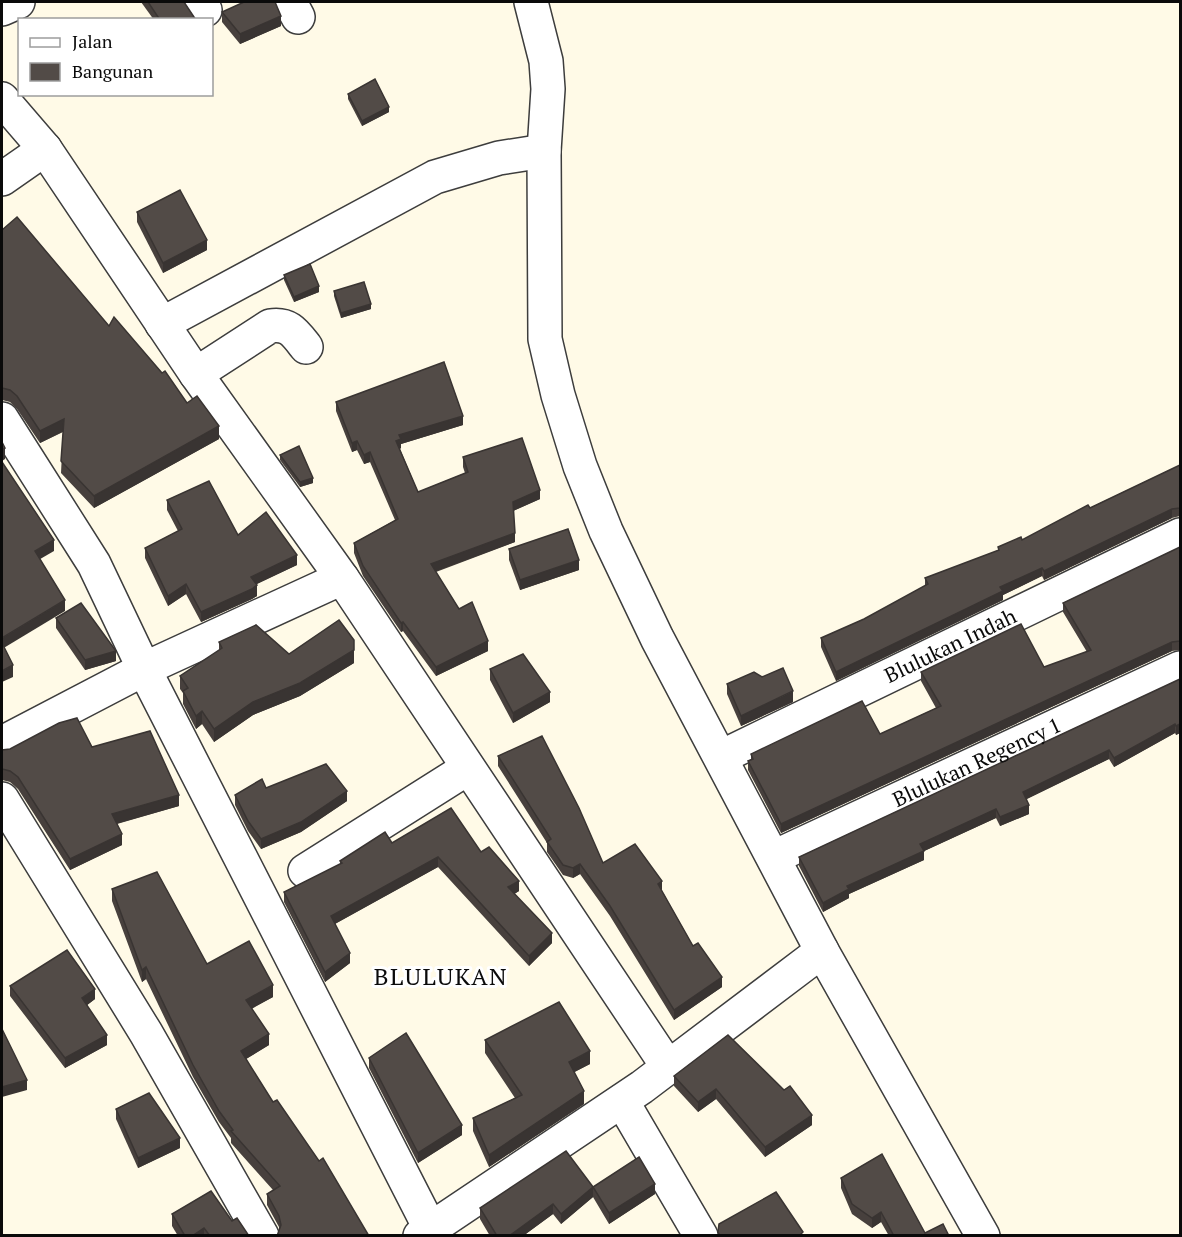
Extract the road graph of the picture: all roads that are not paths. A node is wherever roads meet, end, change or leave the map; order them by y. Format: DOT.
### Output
graph roads {
  1 [pos="18,2"];
  2 [pos="531,2"];
  3 [pos="2,9"];
  4 [pos="2,99"];
  5 [pos="45,149"];
  6 [pos="544,151"];
  7 [pos="2,179"];
  8 [pos="162,324"];
  9 [pos="306,347"];
  10 [pos="196,374"];
  11 [pos="2,420"];
  12 [pos="1180,535"];
  13 [pos="342,578"];
  14 [pos="1180,668"];
  15 [pos="144,669"];
  16 [pos="2,743"];
  17 [pos="721,757"];
  18 [pos="468,768"];
  19 [pos="2,799"];
  20 [pos="774,857"];
  21 [pos="305,872"];
  22 [pos="822,951"];
  23 [pos="668,1067"];
  24 [pos="622,1101"];
  25 [pos="428,1233"];
  26 [pos="262,1236"];
  27 [pos="701,1236"];
  28 [pos="982,1236"];
  1 -- 3 [label="street"];
  2 -- 6 [label="street"];
  4 -- 5 [label="street"];
  5 -- 7 [label="street"];
  5 -- 8 [label="street"];
  6 -- 8 [label="street"];
  6 -- 17 [label="street"];
  8 -- 10 [label="street"];
  9 -- 10 [label="street"];
  10 -- 13 [label="street"];
  11 -- 15 [label="street"];
  12 -- 17 [label="street, Blulukan Indah"];
  13 -- 15 [label="street"];
  13 -- 18 [label="street"];
  14 -- 20 [label="street, Blulukan Regency 1"];
  15 -- 16 [label="street"];
  15 -- 25 [label="street"];
  17 -- 20 [label="street"];
  18 -- 21 [label="street"];
  18 -- 23 [label="street"];
  19 -- 26 [label="street"];
  20 -- 22 [label="street"];
  22 -- 23 [label="street"];
  22 -- 28 [label="street"];
  23 -- 24 [label="street"];
  24 -- 25 [label="street"];
  24 -- 27 [label="street"];
}
